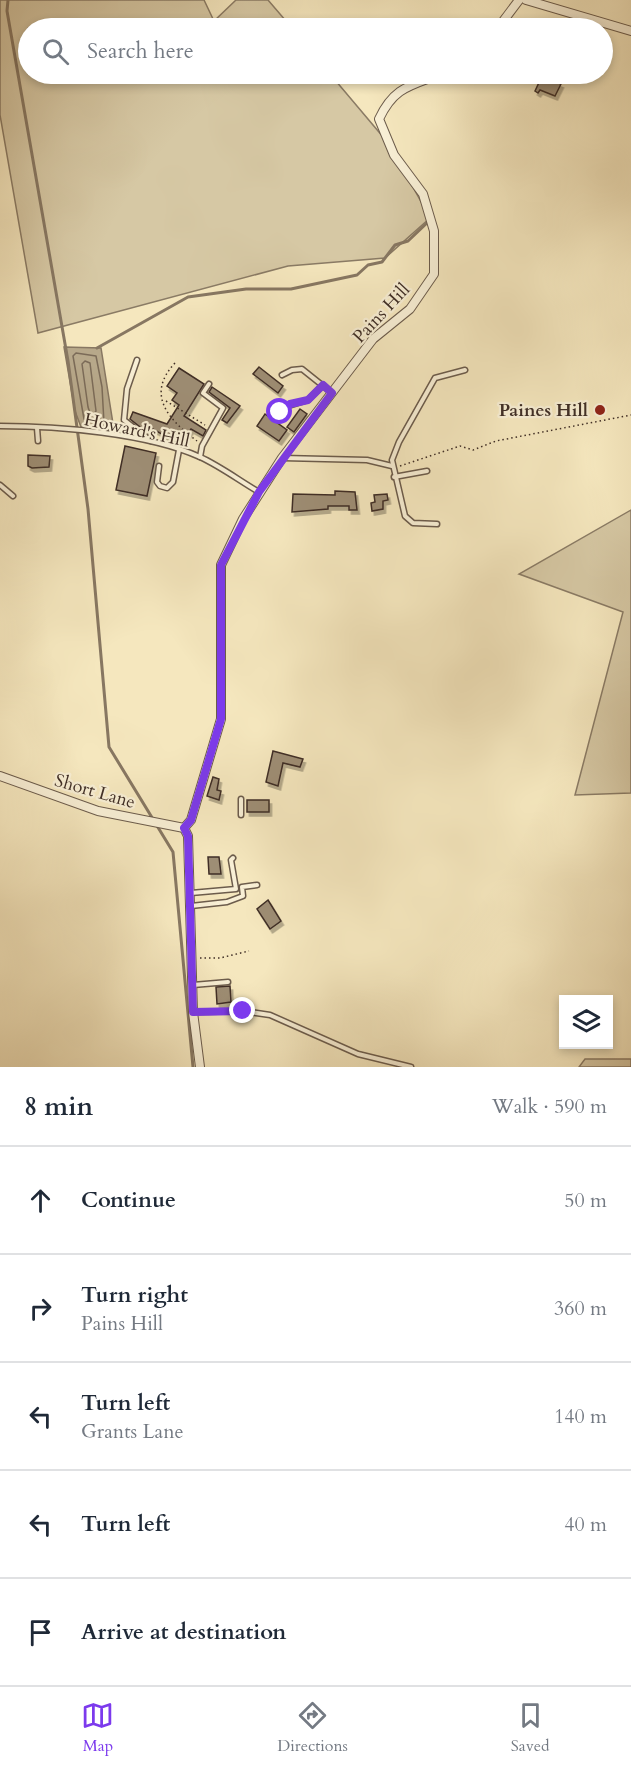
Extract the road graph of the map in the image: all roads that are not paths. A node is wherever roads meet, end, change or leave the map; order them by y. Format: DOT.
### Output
graph roads {
  1 [pos="519,0"];
  2 [pos="526,0"];
  3 [pos="506,18"];
  4 [pos="587,18"];
  5 [pos="613,26"];
  6 [pos="631,31"];
  7 [pos="411,84"];
  8 [pos="137,360"];
  9 [pos="465,370"];
  10 [pos="282,375"];
  11 [pos="209,384"];
  12 [pos="323,385"];
  13 [pos="332,393"];
  14 [pos="280,412"];
  15 [pos="0,426"];
  16 [pos="37,429"];
  17 [pos="38,441"];
  18 [pos="155,444"];
  19 [pos="179,450"];
  20 [pos="200,457"];
  21 [pos="282,458"];
  22 [pos="159,466"];
  23 [pos="392,466"];
  24 [pos="427,471"];
  25 [pos="394,477"];
  26 [pos="0,485"];
  27 [pos="259,492"];
  28 [pos="13,495"];
  29 [pos="437,524"];
  30 [pos="0,776"];
  31 [pos="241,799"];
  32 [pos="241,815"];
  33 [pos="184,828"];
  34 [pos="233,858"];
  35 [pos="257,885"];
  36 [pos="190,893"];
  37 [pos="191,906"];
  38 [pos="228,982"];
  39 [pos="193,985"];
  40 [pos="193,1012"];
  41 [pos="200,1067"];
  42 [pos="411,1067"];
  1 -- 3 [label="street"];
  2 -- 4 [label="street"];
  5 -- 6 [label="street"];
  7 -- 13 [label="street, Pains Hill"];
  8 -- 18 [label="lane"];
  9 -- 23 [label="lane"];
  10 -- 12 [label="lane"];
  11 -- 20 [label="lane"];
  12 -- 13 [label="lane"];
  12 -- 14 [label="lane"];
  13 -- 21 [label="street, Pains Hill"];
  15 -- 16 [label="lane, Howard's Hill"];
  16 -- 17 [label="lane"];
  16 -- 18 [label="lane, Howard's Hill"];
  18 -- 19 [label="lane, Howard's Hill"];
  19 -- 20 [label="lane, Howard's Hill"];
  19 -- 22 [label="lane"];
  20 -- 27 [label="lane, Howard's Hill"];
  21 -- 23 [label="lane"];
  21 -- 27 [label="street, Pains Hill"];
  23 -- 25 [label="lane"];
  24 -- 25 [label="lane"];
  25 -- 29 [label="lane"];
  26 -- 28 [label="lane"];
  27 -- 33 [label="street, Pains Hill"];
  30 -- 33 [label="street, Short Lane"];
  31 -- 32 [label="lane"];
  33 -- 36 [label="street"];
  34 -- 36 [label="lane"];
  35 -- 37 [label="lane"];
  36 -- 37 [label="street"];
  37 -- 39 [label="street"];
  38 -- 39 [label="lane"];
  39 -- 40 [label="street"];
  40 -- 41 [label="street"];
  40 -- 42 [label="lane"];
}
